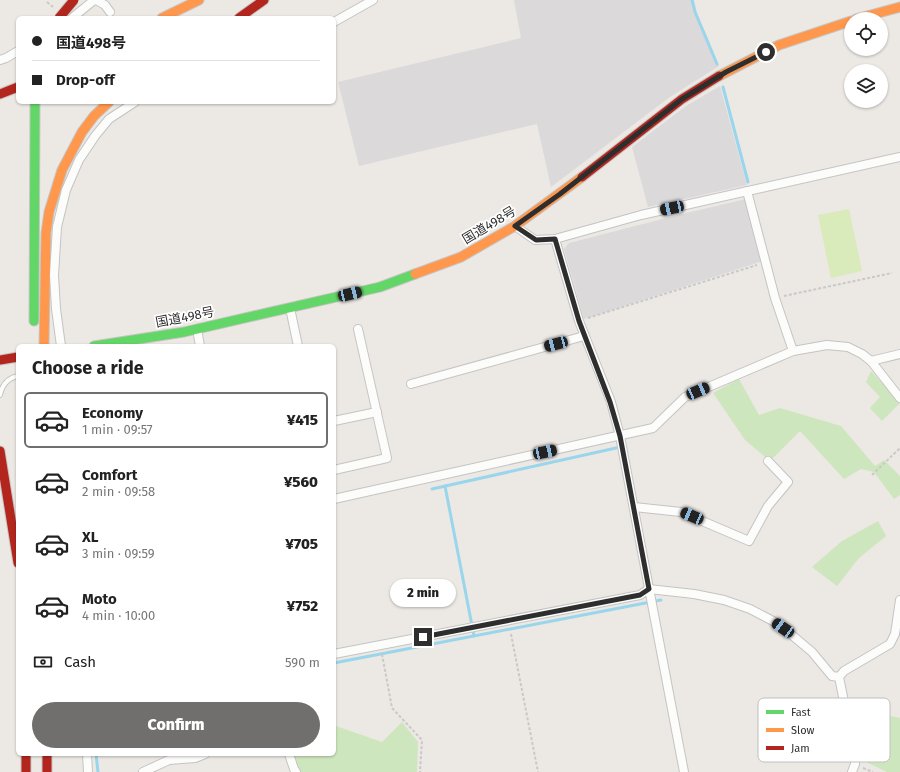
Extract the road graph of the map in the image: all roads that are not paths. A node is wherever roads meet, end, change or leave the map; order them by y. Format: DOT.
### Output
graph roads {
  1 [pos="74,0"];
  2 [pos="96,0"];
  3 [pos="198,0"];
  4 [pos="264,0"];
  5 [pos="373,0"];
  6 [pos="900,7"];
  7 [pos="110,12"];
  8 [pos="882,12"];
  9 [pos="61,16"];
  10 [pos="74,16"];
  11 [pos="166,16"];
  12 [pos="242,16"];
  13 [pos="336,21"];
  14 [pos="844,23"];
  15 [pos="16,52"];
  16 [pos="0,60"];
  17 [pos="16,87"];
  18 [pos="0,94"];
  19 [pos="35,104"];
  20 [pos="107,104"];
  21 [pos="132,104"];
  22 [pos="900,157"];
  23 [pos="747,191"];
  24 [pos="515,226"];
  25 [pos="555,239"];
  26 [pos="290,308"];
  27 [pos="197,329"];
  28 [pos="358,329"];
  29 [pos="34,331"];
  30 [pos="184,332"];
  31 [pos="584,336"];
  32 [pos="44,344"];
  33 [pos="61,344"];
  34 [pos="107,344"];
  35 [pos="145,344"];
  36 [pos="200,344"];
  37 [pos="298,344"];
  38 [pos="793,351"];
  39 [pos="900,354"];
  40 [pos="16,357"];
  41 [pos="4,359"];
  42 [pos="871,361"];
  43 [pos="0,365"];
  44 [pos="16,377"];
  45 [pos="410,384"];
  46 [pos="0,395"];
  47 [pos="900,398"];
  48 [pos="377,412"];
  49 [pos="336,421"];
  50 [pos="620,436"];
  51 [pos="0,451"];
  52 [pos="768,461"];
  53 [pos="336,470"];
  54 [pos="336,499"];
  55 [pos="634,507"];
  56 [pos="16,551"];
  57 [pos="649,589"];
  58 [pos="900,600"];
  59 [pos="336,654"];
  60 [pos="839,678"];
  61 [pos="843,698"];
  62 [pos="26,756"];
  63 [pos="47,756"];
  64 [pos="87,756"];
  65 [pos="200,756"];
  66 [pos="290,756"];
  67 [pos="855,762"];
  68 [pos="26,772"];
  69 [pos="47,772"];
  70 [pos="88,772"];
  71 [pos="143,772"];
  72 [pos="296,772"];
  73 [pos="684,772"];
  74 [pos="852,772"];
  1 -- 9 [label="highway, bridge"];
  2 -- 7 [label="street"];
  2 -- 10 [label="street"];
  3 -- 11 [label="highway"];
  4 -- 12 [label="highway"];
  5 -- 13 [label="street"];
  6 -- 8 [label="highway"];
  14 -- 24 [label="highway, 国道498号"];
  15 -- 16 [label="street"];
  17 -- 18 [label="highway"];
  19 -- 29 [label="highway"];
  20 -- 32 [label="highway"];
  21 -- 33 [label="street"];
  22 -- 23 [label="street"];
  23 -- 25 [label="street"];
  23 -- 38 [label="street"];
  24 -- 25 [label="street"];
  24 -- 26 [label="highway, 国道498号"];
  25 -- 31 [label="street"];
  26 -- 27 [label="highway, 国道498号"];
  26 -- 37 [label="street"];
  27 -- 30 [label="highway, 国道498号"];
  27 -- 36 [label="street"];
  28 -- 48 [label="street"];
  30 -- 34 [label="highway, 国道498号"];
  30 -- 35 [label="highway"];
  31 -- 45 [label="street"];
  31 -- 50 [label="street"];
  38 -- 42 [label="street"];
  38 -- 50 [label="street"];
  39 -- 42 [label="street"];
  40 -- 41 [label="highway"];
  41 -- 43 [label="highway"];
  42 -- 47 [label="street"];
  44 -- 46 [label="lane"];
  48 -- 49 [label="street"];
  48 -- 53 [label="street"];
  50 -- 54 [label="street"];
  50 -- 55 [label="street"];
  51 -- 56 [label="highway"];
  52 -- 55 [label="street"];
  55 -- 57 [label="street"];
  57 -- 59 [label="street"];
  57 -- 60 [label="street"];
  57 -- 73 [label="street"];
  58 -- 60 [label="street"];
  60 -- 61 [label="street"];
  62 -- 68 [label="highway"];
  63 -- 69 [label="highway"];
  64 -- 70 [label="street"];
  65 -- 71 [label="street"];
  66 -- 72 [label="street"];
  67 -- 74 [label="street"];
}
